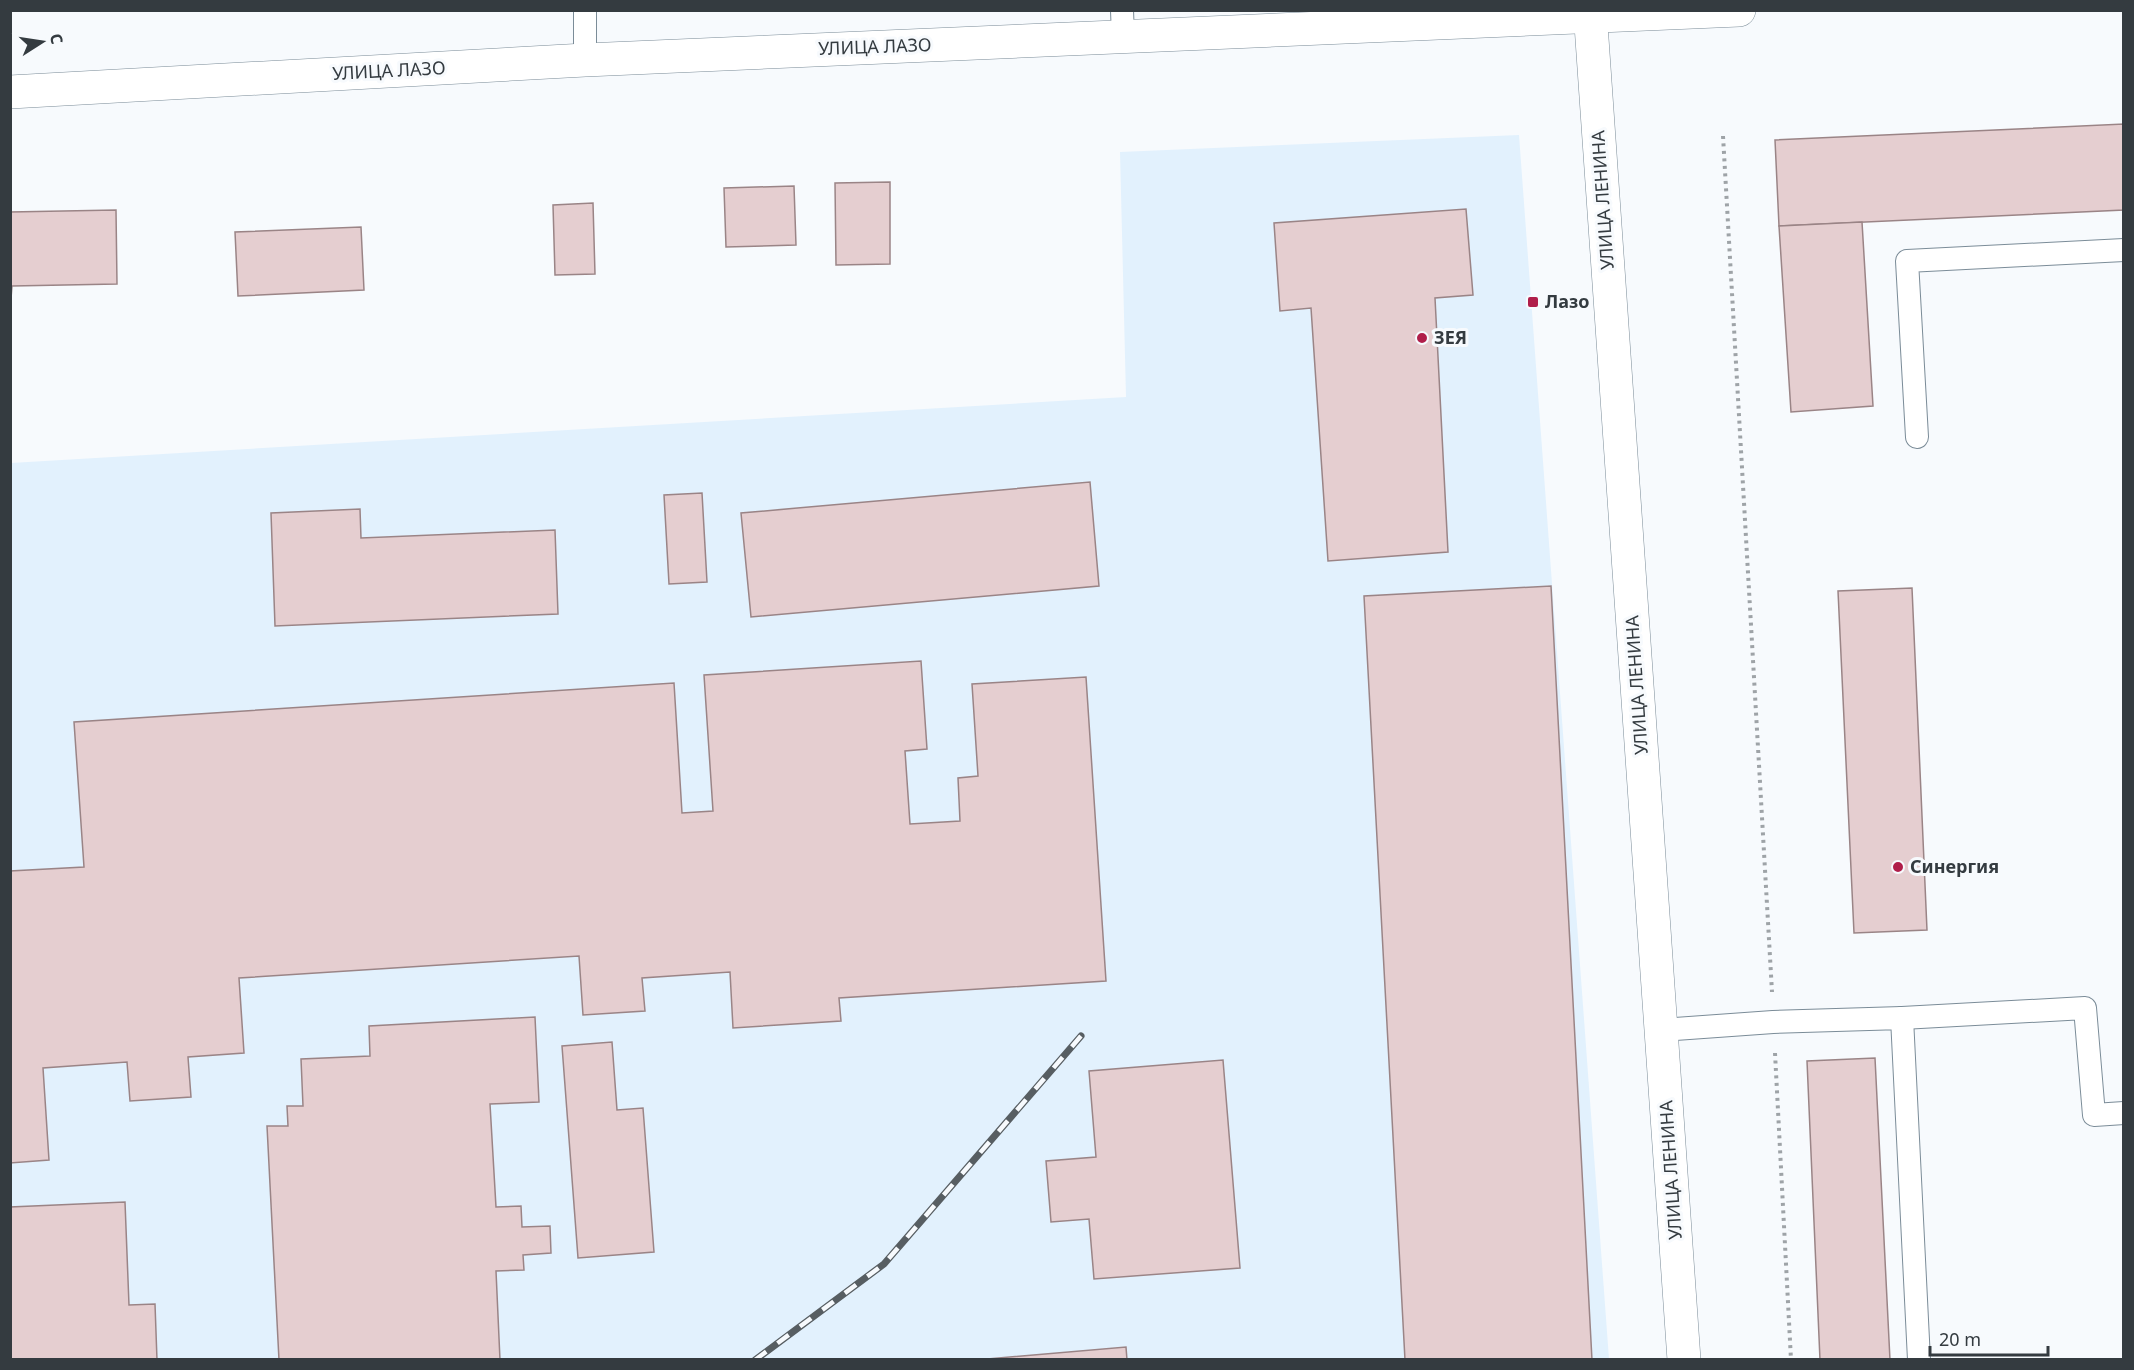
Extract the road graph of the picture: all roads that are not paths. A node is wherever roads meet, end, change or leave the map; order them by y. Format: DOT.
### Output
graph roads {
  1 [pos="585,10"];
  2 [pos="1739,10"];
  3 [pos="1590,14"];
  4 [pos="1122,24"];
  5 [pos="585,60"];
  6 [pos="10,92"];
  7 [pos="2124,250"];
  8 [pos="1917,437"];
  9 [pos="1902,1018"];
  10 [pos="1661,1030"];
  11 [pos="2124,1113"];
  12 [pos="1684,1359"];
  13 [pos="1919,1359"];
  1 -- 5 [label="lane"];
  2 -- 3 [label="street, УЛИЦА ЛАЗО"];
  3 -- 4 [label="street, УЛИЦА ЛАЗО"];
  3 -- 10 [label="street, УЛИЦА ЛЕНИНА"];
  4 -- 5 [label="street, УЛИЦА ЛАЗО"];
  5 -- 6 [label="street, УЛИЦА ЛАЗО"];
  7 -- 8 [label="lane"];
  9 -- 10 [label="lane"];
  9 -- 11 [label="lane"];
  9 -- 13 [label="lane"];
  10 -- 12 [label="street, УЛИЦА ЛЕНИНА"];
}
